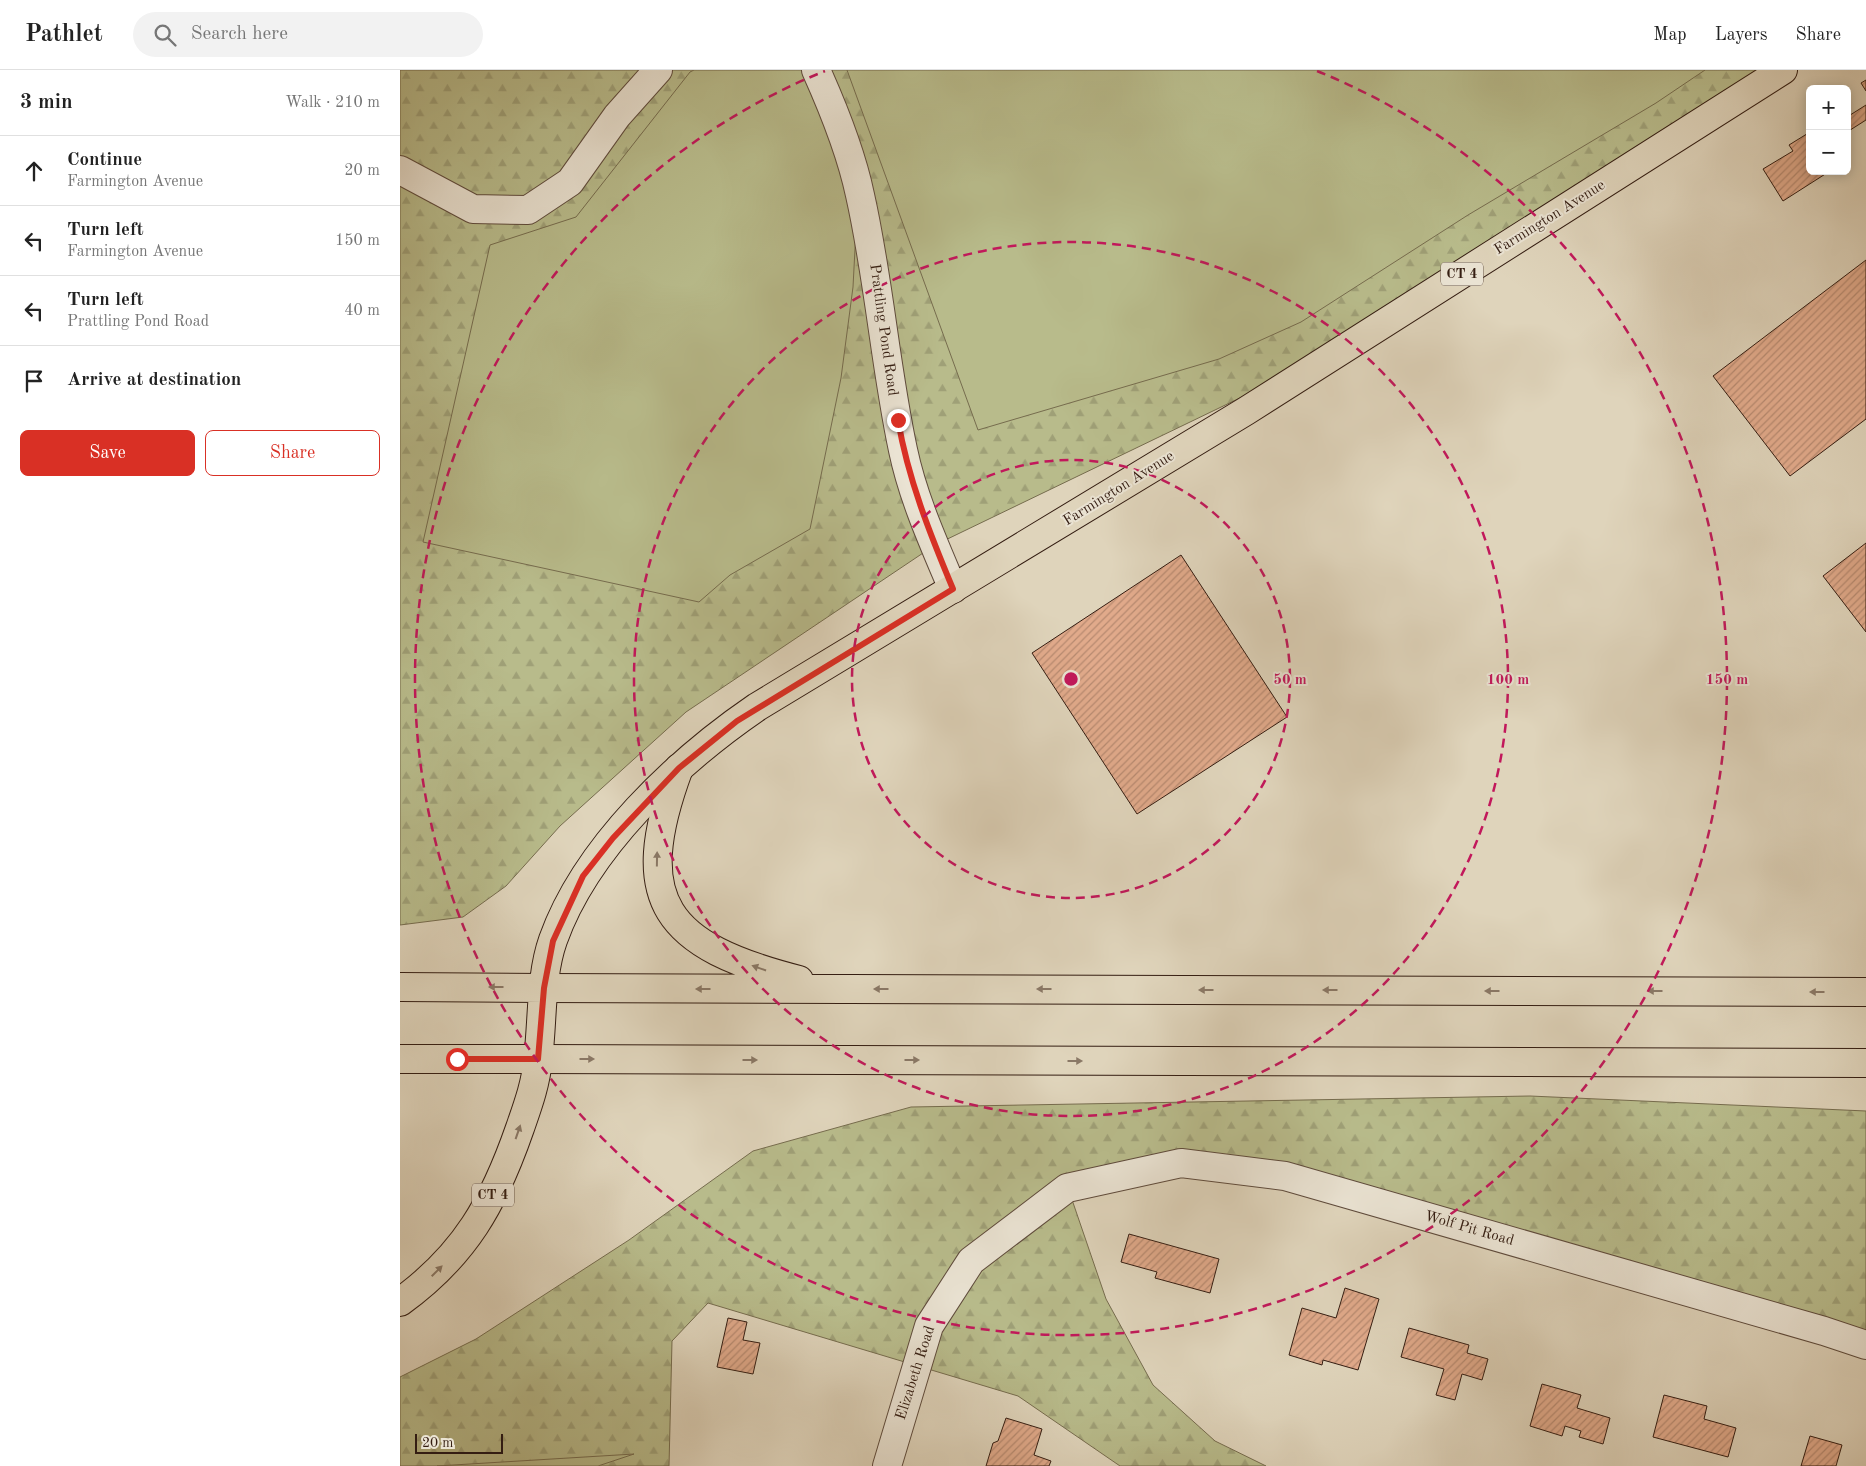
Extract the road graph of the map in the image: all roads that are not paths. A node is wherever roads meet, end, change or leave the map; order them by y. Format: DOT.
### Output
graph roads {
  1 [pos="658,70"];
  2 [pos="816,70"];
  3 [pos="1783,70"];
  4 [pos="400,170"];
  5 [pos="953,589"];
  6 [pos="679,768"];
  7 [pos="400,987"];
  8 [pos="544,988"];
  9 [pos="840,989"];
  10 [pos="1866,992"];
  11 [pos="400,1058"];
  12 [pos="538,1059"];
  13 [pos="1866,1063"];
  14 [pos="1067,1188"];
  15 [pos="400,1302"];
  16 [pos="1866,1345"];
  17 [pos="887,1466"];
  1 -- 4 [label="street"];
  2 -- 5 [label="street, Prattling Pond Road"];
  3 -- 5 [label="main road, Farmington Avenue / CT 4"];
  5 -- 6 [label="main road, Farmington Avenue / CT 4"];
  6 -- 8 [label="main road, Farmington Avenue / CT 4"];
  9 -- 6 [label="main road, one-way"];
  8 -- 7 [label="main road, one-way"];
  9 -- 8 [label="main road, one-way"];
  8 -- 12 [label="main road, Farmington Avenue / CT 4"];
  10 -- 9 [label="main road, one-way"];
  11 -- 12 [label="main road"];
  12 -- 13 [label="main road, one-way"];
  15 -- 12 [label="main road, CT 4, one-way"];
  14 -- 16 [label="street, Wolf Pit Road"];
  14 -- 17 [label="street, Elizabeth Road"];
}
